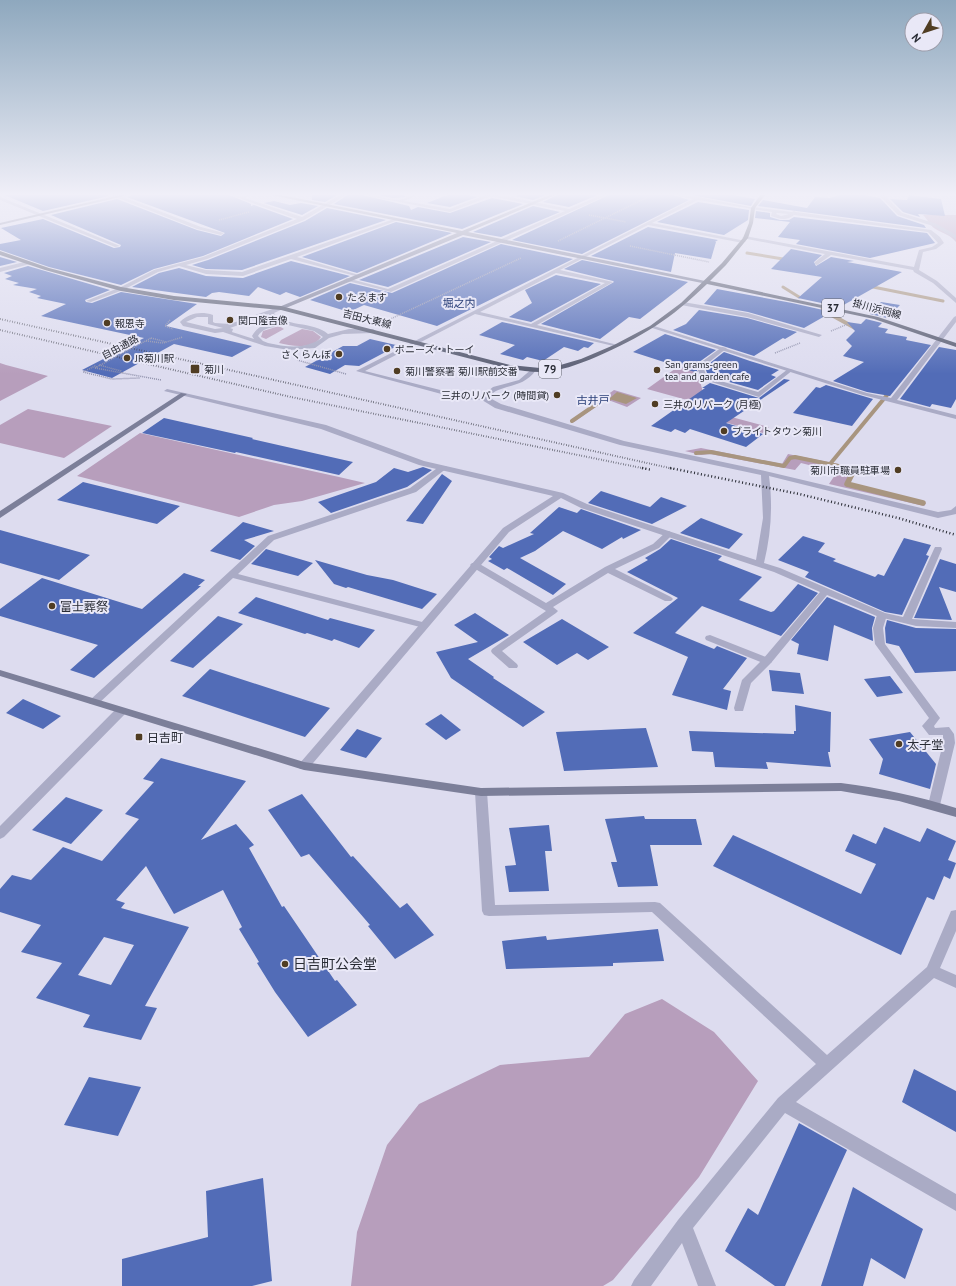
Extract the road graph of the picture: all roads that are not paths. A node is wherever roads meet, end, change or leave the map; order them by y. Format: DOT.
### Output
graph roads {
  1 [pos="3,254"];
  2 [pos="215,254"];
  3 [pos="299,254"];
  4 [pos="410,254"];
  5 [pos="473,254"];
  6 [pos="571,254"];
  7 [pos="586,254"];
  8 [pos="732,254"];
  9 [pos="829,254"];
  10 [pos="836,254"];
  11 [pos="920,254"];
  12 [pos="582,256"];
  13 [pos="291,257"];
  14 [pos="28,263"];
  15 [pos="817,263"];
  16 [pos="180,265"];
  17 [pos="916,268"];
  18 [pos="0,270"];
  19 [pos="555,271"];
  20 [pos="357,276"];
  21 [pos="347,280"];
  22 [pos="707,282"];
  23 [pos="121,288"];
  24 [pos="89,301"];
  25 [pos="956,301"];
  26 [pos="683,304"];
  27 [pos="282,308"];
  28 [pos="474,312"];
  29 [pos="272,314"];
  30 [pos="956,318"];
  31 [pos="234,324"];
  32 [pos="290,324"];
  33 [pos="531,326"];
  34 [pos="652,326"];
  35 [pos="225,331"];
  36 [pos="373,331"];
  37 [pos="819,335"];
  38 [pos="327,337"];
  39 [pos="940,339"];
  40 [pos="260,341"];
  41 [pos="415,342"];
  42 [pos="956,344"];
  43 [pos="616,346"];
  44 [pos="724,348"];
  45 [pos="533,370"];
  46 [pos="790,370"];
  47 [pos="167,391"];
  48 [pos="183,394"];
  49 [pos="484,398"];
  50 [pos="886,400"];
  51 [pos="956,417"];
  52 [pos="443,468"];
  53 [pos="765,473"];
  54 [pos="560,495"];
  55 [pos="956,509"];
  56 [pos="0,515"];
  57 [pos="669,534"];
  58 [pos="938,549"];
  59 [pos="759,564"];
  60 [pos="475,565"];
  61 [pos="608,569"];
  62 [pos="232,575"];
  63 [pos="825,592"];
  64 [pos="668,599"];
  65 [pos="546,607"];
  66 [pos="882,615"];
  67 [pos="906,621"];
  68 [pos="423,625"];
  69 [pos="956,625"];
  70 [pos="710,638"];
  71 [pos="767,661"];
  72 [pos="513,666"];
  73 [pos="0,672"];
  74 [pos="94,702"];
  75 [pos="739,708"];
  76 [pos="121,711"];
  77 [pos="304,766"];
  78 [pos="481,792"];
  79 [pos="934,805"];
  80 [pos="956,813"];
  81 [pos="0,834"];
  82 [pos="956,915"];
  83 [pos="932,971"];
  84 [pos="956,982"];
  85 [pos="826,1064"];
  86 [pos="783,1103"];
  87 [pos="956,1203"];
  88 [pos="684,1226"];
  89 [pos="640,1286"];
  90 [pos="707,1286"];
  1 -- 14 [label="main road, 吉田大東線 / 79"];
  2 -- 16 [label="street"];
  3 -- 13 [label="street"];
  4 -- 20 [label="street"];
  5 -- 21 [label="street"];
  6 -- 12 [label="street"];
  7 -- 12 [label="street"];
  8 -- 22 [label="main road"];
  9 -- 15 [label="street"];
  10 -- 17 [label="street"];
  11 -- 17 [label="street"];
  12 -- 19 [label="street"];
  12 -- 22 [label="street"];
  13 -- 16 [label="street"];
  13 -- 20 [label="street"];
  14 -- 18 [label="street"];
  14 -- 23 [label="main road, 吉田大東線 / 79"];
  16 -- 23 [label="street"];
  17 -- 25 [label="street"];
  19 -- 28 [label="street"];
  19 -- 33 [label="street"];
  20 -- 21 [label="street"];
  21 -- 27 [label="street"];
  22 -- 26 [label="main road, 吉田大東線 / 79"];
  22 -- 39 [label="main road, 掛川浜岡線 / 37"];
  23 -- 24 [label="street"];
  23 -- 27 [label="main road, 吉田大東線 / 79"];
  26 -- 34 [label="main road, 吉田大東線 / 79"];
  26 -- 37 [label="street"];
  27 -- 29 [label="street"];
  27 -- 31 [label="street"];
  27 -- 36 [label="main road, 吉田大東線 / 79"];
  28 -- 33 [label="street"];
  28 -- 41 [label="street"];
  29 -- 32 [label="street"];
  29 -- 35 [label="street"];
  30 -- 39 [label="street"];
  31 -- 35 [label="street"];
  31 -- 35 [label="street"];
  32 -- 38 [label="street"];
  32 -- 40 [label="street"];
  33 -- 43 [label="street"];
  34 -- 43 [label="main road, 吉田大東線 / 79"];
  34 -- 44 [label="street"];
  35 -- 40 [label="street"];
  36 -- 38 [label="street"];
  36 -- 41 [label="main road, 吉田大東線 / 79"];
  38 -- 40 [label="street"];
  39 -- 42 [label="main road, 掛川浜岡線 / 37"];
  39 -- 50 [label="street"];
  41 -- 45 [label="main road, 吉田大東線 / 79"];
  41 -- 49 [label="street"];
  43 -- 45 [label="main road, 吉田大東線 / 79"];
  44 -- 46 [label="street"];
  44 -- 46 [label="street"];
  45 -- 49 [label="street"];
  46 -- 50 [label="street"];
  47 -- 48 [label="street"];
  48 -- 52 [label="street"];
  48 -- 56 [label="street"];
  49 -- 53 [label="street"];
  50 -- 51 [label="street"];
  52 -- 54 [label="street"];
  52 -- 62 [label="street"];
  53 -- 55 [label="street"];
  53 -- 59 [label="street"];
  54 -- 57 [label="street"];
  54 -- 60 [label="street"];
  57 -- 59 [label="street"];
  57 -- 61 [label="street"];
  58 -- 67 [label="street"];
  59 -- 63 [label="street"];
  60 -- 65 [label="street"];
  60 -- 68 [label="street"];
  61 -- 64 [label="street"];
  61 -- 65 [label="street"];
  62 -- 68 [label="street"];
  62 -- 74 [label="street"];
  63 -- 66 [label="street"];
  63 -- 71 [label="street"];
  65 -- 72 [label="street"];
  66 -- 67 [label="street"];
  66 -- 79 [label="street"];
  67 -- 69 [label="street"];
  68 -- 77 [label="street"];
  70 -- 71 [label="street"];
  71 -- 75 [label="street"];
  73 -- 74 [label="street"];
  74 -- 76 [label="street"];
  76 -- 77 [label="street"];
  76 -- 81 [label="street"];
  77 -- 78 [label="street"];
  78 -- 79 [label="street"];
  78 -- 85 [label="street"];
  79 -- 80 [label="street"];
  82 -- 83 [label="street"];
  83 -- 84 [label="street"];
  83 -- 85 [label="street"];
  85 -- 86 [label="street"];
  86 -- 87 [label="street"];
  86 -- 88 [label="street"];
  88 -- 89 [label="street"];
  88 -- 90 [label="street"];
}
